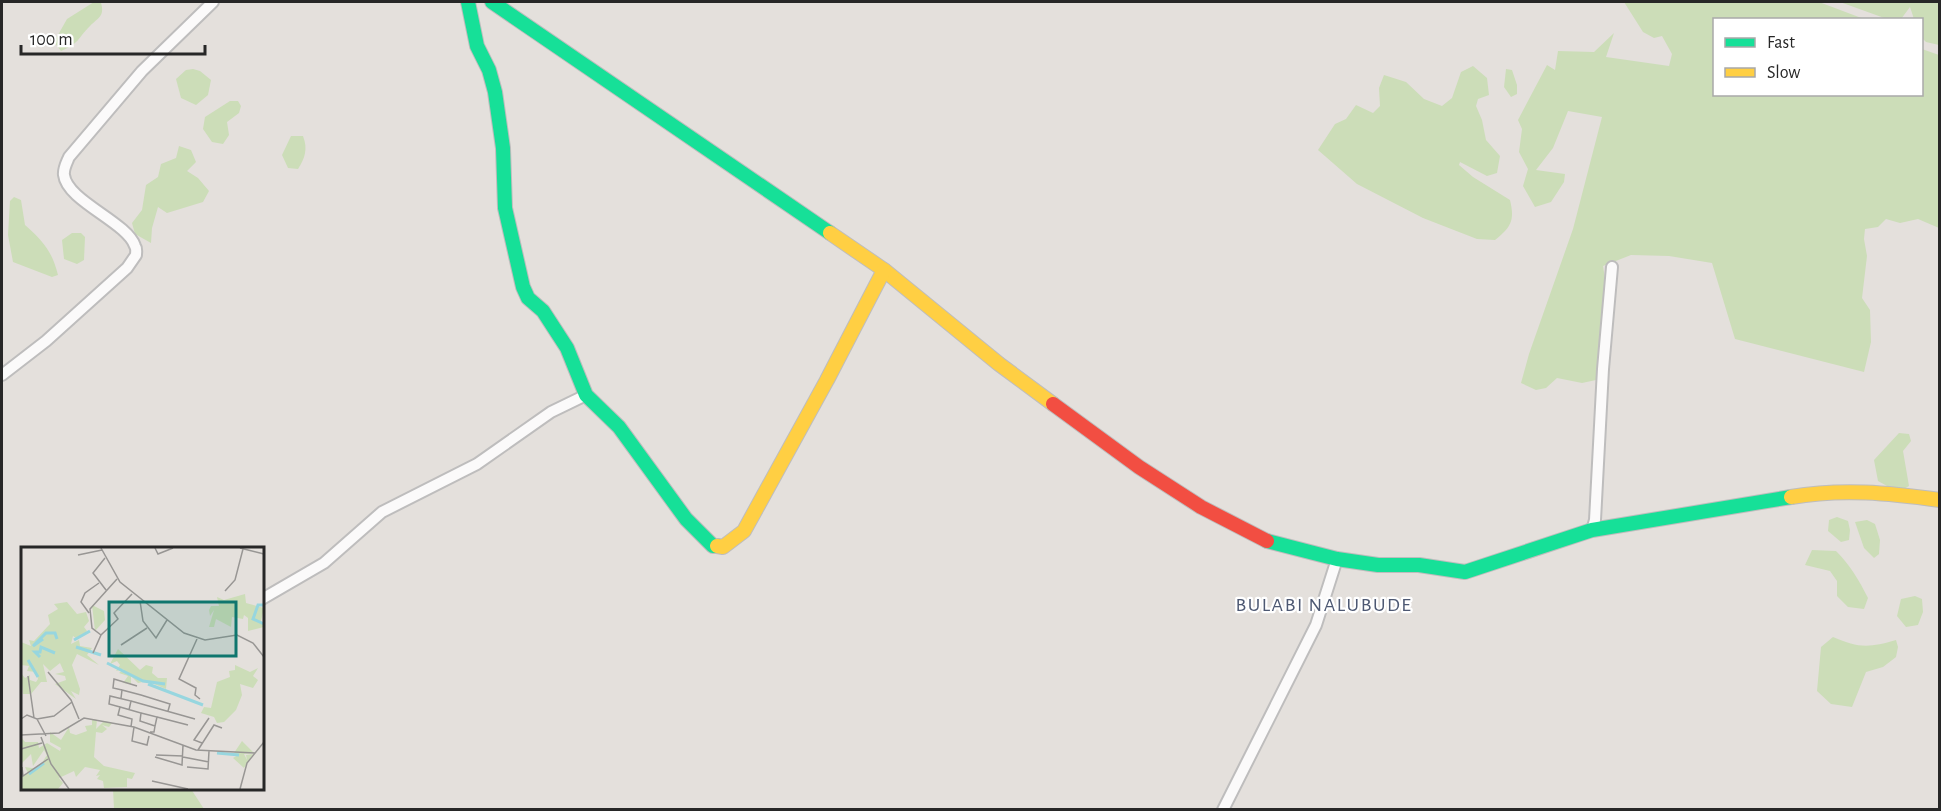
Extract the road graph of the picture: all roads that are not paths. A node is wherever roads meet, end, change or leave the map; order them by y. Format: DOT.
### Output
graph roads {
  1 [pos="213,2"];
  2 [pos="468,2"];
  3 [pos="492,2"];
  4 [pos="1612,267"];
  5 [pos="884,270"];
  6 [pos="2,375"];
  7 [pos="586,395"];
  8 [pos="1940,500"];
  9 [pos="1592,530"];
  10 [pos="1337,559"];
  11 [pos="264,598"];
  12 [pos="1223,810"];
  1 -- 6 [label="street"];
  2 -- 7 [label="street"];
  3 -- 5 [label="street"];
  4 -- 9 [label="street"];
  5 -- 7 [label="street"];
  5 -- 10 [label="street"];
  7 -- 11 [label="street"];
  8 -- 9 [label="street"];
  9 -- 10 [label="street"];
  10 -- 12 [label="street"];
}
